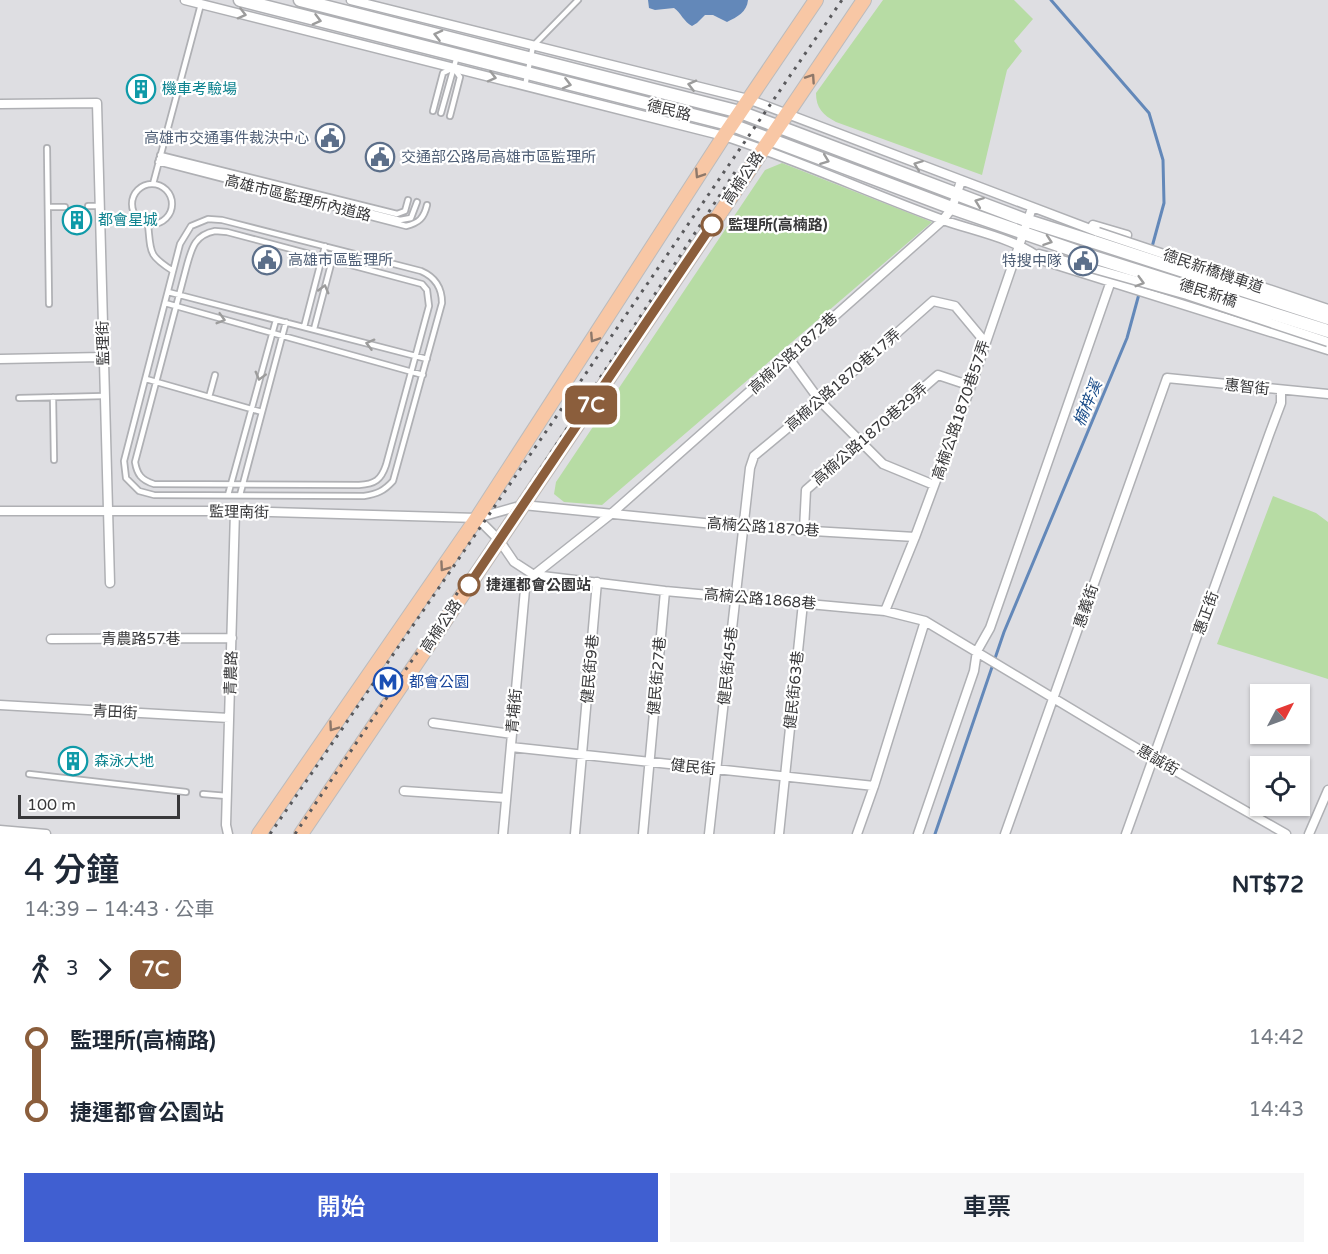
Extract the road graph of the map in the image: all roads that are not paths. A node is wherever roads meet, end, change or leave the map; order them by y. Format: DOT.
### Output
graph roads {
  1 [pos="185,0"];
  2 [pos="240,0"];
  3 [pos="300,0"];
  4 [pos="351,0"];
  5 [pos="578,0"];
  6 [pos="816,0"];
  7 [pos="864,0"];
  8 [pos="201,2"];
  9 [pos="360,9"];
  10 [pos="353,36"];
  11 [pos="532,46"];
  12 [pos="530,59"];
  13 [pos="455,62"];
  14 [pos="526,80"];
  15 [pos="748,99"];
  16 [pos="0,104"];
  17 [pos="433,111"];
  18 [pos="740,112"];
  19 [pos="441,113"];
  20 [pos="787,114"];
  21 [pos="450,116"];
  22 [pos="728,130"];
  23 [pos="771,138"];
  24 [pos="47,148"];
  25 [pos="159,159"];
  26 [pos="153,184"];
  27 [pos="959,187"];
  28 [pos="408,200"];
  29 [pos="417,202"];
  30 [pos="428,205"];
  31 [pos="100,206"];
  32 [pos="48,207"];
  33 [pos="65,207"];
  34 [pos="88,207"];
  35 [pos="952,208"];
  36 [pos="1032,208"];
  37 [pos="943,220"];
  38 [pos="148,224"];
  39 [pos="1026,227"];
  40 [pos="1096,237"];
  41 [pos="325,246"];
  42 [pos="1020,246"];
  43 [pos="335,249"];
  44 [pos="1033,252"];
  45 [pos="322,257"];
  46 [pos="332,260"];
  47 [pos="1085,260"];
  48 [pos="173,271"];
  49 [pos="1112,283"];
  50 [pos="168,292"];
  51 [pos="179,295"];
  52 [pos="165,303"];
  53 [pos="50,304"];
  54 [pos="176,306"];
  55 [pos="1328,309"];
  56 [pos="1328,318"];
  57 [pos="276,320"];
  58 [pos="286,322"];
  59 [pos="303,327"];
  60 [pos="314,329"];
  61 [pos="1328,332"];
  62 [pos="272,333"];
  63 [pos="283,336"];
  64 [pos="985,342"];
  65 [pos="1328,342"];
  66 [pos="1328,350"];
  67 [pos="416,356"];
  68 [pos="103,357"];
  69 [pos="788,357"];
  70 [pos="0,359"];
  71 [pos="427,359"];
  72 [pos="412,371"];
  73 [pos="215,375"];
  74 [pos="423,375"];
  75 [pos="1167,378"];
  76 [pos="146,379"];
  77 [pos="156,382"];
  78 [pos="971,386"];
  79 [pos="1281,391"];
  80 [pos="1328,394"];
  81 [pos="104,396"];
  82 [pos="53,397"];
  83 [pos="210,397"];
  84 [pos="19,398"];
  85 [pos="820,401"];
  86 [pos="251,409"];
  87 [pos="262,412"];
  88 [pos="859,442"];
  89 [pos="54,460"];
  90 [pos="230,484"];
  91 [pos="243,484"];
  92 [pos="934,485"];
  93 [pos="228,495"];
  94 [pos="240,495"];
  95 [pos="523,505"];
  96 [pos="107,510"];
  97 [pos="0,511"];
  98 [pos="235,511"];
  99 [pos="611,514"];
  100 [pos="477,518"];
  101 [pos="744,527"];
  102 [pos="804,530"];
  103 [pos="915,537"];
  104 [pos="499,540"];
  105 [pos="534,575"];
  106 [pos="597,582"];
  107 [pos="110,583"];
  108 [pos="525,589"];
  109 [pos="665,591"];
  110 [pos="736,596"];
  111 [pos="803,603"];
  112 [pos="885,611"];
  113 [pos="925,621"];
  114 [pos="231,638"];
  115 [pos="51,639"];
  116 [pos="977,651"];
  117 [pos="1032,685"];
  118 [pos="1054,698"];
  119 [pos="0,705"];
  120 [pos="229,718"];
  121 [pos="432,723"];
  122 [pos="512,734"];
  123 [pos="511,747"];
  124 [pos="583,755"];
  125 [pos="1153,758"];
  126 [pos="649,762"];
  127 [pos="717,769"];
  128 [pos="29,774"];
  129 [pos="785,776"];
  130 [pos="874,786"];
  131 [pos="1328,790"];
  132 [pos="404,791"];
  133 [pos="186,792"];
  134 [pos="203,794"];
  135 [pos="227,796"];
  136 [pos="506,798"];
  137 [pos="0,830"];
  138 [pos="46,834"];
  139 [pos="228,834"];
  140 [pos="259,834"];
  141 [pos="301,834"];
  142 [pos="503,834"];
  143 [pos="575,834"];
  144 [pos="643,834"];
  145 [pos="710,834"];
  146 [pos="779,834"];
  147 [pos="857,834"];
  148 [pos="918,834"];
  149 [pos="1005,834"];
  150 [pos="1126,834"];
  151 [pos="1286,834"];
  152 [pos="1309,834"];
  1 -- 8 [label="street, 德民路"];
  2 -- 10 [label="street, 德民路, one-way"];
  3 -- 9 [label="street, 德民路"];
  4 -- 9 [label="street, 德民路"];
  5 -- 11 [label="lane"];
  6 -- 15 [label="main road, 高楠公路"];
  20 -- 7 [label="main road, 高楠公路, one-way"];
  8 -- 10 [label="street, 德民路, one-way"];
  8 -- 25 [label="lane"];
  9 -- 10 [label="street"];
  9 -- 11 [label="street, 德民路"];
  12 -- 9 [label="street, 德民路, one-way"];
  10 -- 13 [label="street, 德民路"];
  11 -- 12 [label="lane"];
  15 -- 11 [label="street, 德民路, one-way"];
  12 -- 14 [label="lane"];
  12 -- 18 [label="street, 德民路"];
  13 -- 14 [label="street, 德民路, one-way"];
  13 -- 17 [label="lane"];
  13 -- 19 [label="lane"];
  13 -- 21 [label="lane"];
  14 -- 22 [label="street, 德民路, one-way"];
  15 -- 18 [label="main road, 高楠公路"];
  15 -- 20 [label="street, 德民路"];
  16 -- 31 [label="street, 監理街"];
  18 -- 22 [label="main road, 高楠公路"];
  18 -- 23 [label="street, 德民路"];
  20 -- 23 [label="main road, 高楠公路"];
  27 -- 20 [label="street, 德民路, one-way"];
  22 -- 23 [label="street, 德民路"];
  22 -- 100 [label="main road, 高楠公路, one-way"];
  23 -- 27 [label="street, 德民路"];
  23 -- 35 [label="street, 德民路, one-way"];
  23 -- 37 [label="street, 德民路"];
  23 -- 95 [label="main road, 高楠公路"];
  24 -- 32 [label="lane"];
  25 -- 26 [label="lane"];
  25 -- 28 [label="lane, 高雄市區監理所內道路"];
  25 -- 29 [label="lane, 高雄市區監理所內道路"];
  25 -- 30 [label="lane, 高雄市區監理所內道路"];
  26 -- 38 [label="lane"];
  26 -- 38 [label="lane"];
  27 -- 35 [label="street, 高楠公路1872巷"];
  27 -- 36 [label="street, 德民路"];
  39 -- 27 [label="street, 德民路, one-way"];
  31 -- 34 [label="lane"];
  31 -- 68 [label="street, 監理街"];
  32 -- 33 [label="lane"];
  32 -- 53 [label="lane"];
  35 -- 37 [label="street, 高楠公路1872巷"];
  35 -- 39 [label="street, 德民路"];
  36 -- 39 [label="street, 高楠公路1870巷57弄"];
  36 -- 40 [label="street, 德民新橋機車道"];
  36 -- 49 [label="street"];
  37 -- 42 [label="street, 德民路"];
  37 -- 69 [label="street, 高楠公路1872巷"];
  38 -- 48 [label="lane"];
  39 -- 40 [label="street, 德民路"];
  39 -- 42 [label="street, 高楠公路1870巷57弄"];
  39 -- 47 [label="street, 德民路, one-way"];
  40 -- 55 [label="street, 德民新橋機車道, bridge"];
  40 -- 56 [label="street, 德民新橋, bridge"];
  41 -- 43 [label="lane"];
  41 -- 45 [label="lane"];
  41 -- 48 [label="lane"];
  42 -- 44 [label="street, 德民路"];
  42 -- 64 [label="street, 高楠公路1870巷57弄"];
  43 -- 46 [label="lane"];
  43 -- 71 [label="lane"];
  44 -- 47 [label="street, 德民新橋機車道"];
  44 -- 49 [label="street"];
  45 -- 46 [label="lane"];
  45 -- 51 [label="lane"];
  45 -- 59 [label="lane"];
  60 -- 46 [label="lane, one-way"];
  46 -- 67 [label="lane"];
  47 -- 61 [label="street, 德民新橋, bridge"];
  47 -- 65 [label="street, 德民新橋機車道, one-way, bridge"];
  48 -- 50 [label="lane"];
  49 -- 66 [label="street"];
  49 -- 116 [label="street"];
  50 -- 51 [label="lane"];
  50 -- 52 [label="lane"];
  51 -- 54 [label="lane"];
  51 -- 57 [label="lane"];
  52 -- 54 [label="lane"];
  52 -- 76 [label="lane"];
  54 -- 62 [label="lane, one-way"];
  54 -- 77 [label="lane"];
  57 -- 58 [label="lane"];
  57 -- 62 [label="lane"];
  58 -- 59 [label="lane"];
  58 -- 63 [label="lane"];
  59 -- 60 [label="lane"];
  67 -- 60 [label="lane, one-way"];
  62 -- 63 [label="lane"];
  62 -- 86 [label="lane, one-way"];
  63 -- 72 [label="lane"];
  63 -- 87 [label="lane"];
  64 -- 78 [label="street, 高楠公路1870巷57弄"];
  64 -- 85 [label="street, 高楠公路1870巷17弄"];
  67 -- 71 [label="lane"];
  67 -- 72 [label="lane"];
  68 -- 70 [label="street"];
  68 -- 81 [label="street, 監理街"];
  69 -- 85 [label="street"];
  69 -- 99 [label="street, 高楠公路1872巷"];
  71 -- 74 [label="lane"];
  72 -- 74 [label="lane"];
  72 -- 91 [label="lane"];
  73 -- 83 [label="lane"];
  74 -- 94 [label="lane"];
  75 -- 79 [label="street, 惠智街"];
  75 -- 118 [label="street, 惠義街"];
  76 -- 77 [label="lane"];
  76 -- 93 [label="lane"];
  77 -- 83 [label="lane"];
  77 -- 90 [label="lane"];
  78 -- 88 [label="street, 高楠公路1870巷29弄"];
  78 -- 92 [label="street, 高楠公路1870巷57弄"];
  79 -- 80 [label="street, 惠智街"];
  79 -- 125 [label="street, 惠正街"];
  81 -- 82 [label="lane"];
  81 -- 96 [label="street, 監理街"];
  82 -- 84 [label="lane"];
  82 -- 89 [label="lane"];
  83 -- 86 [label="lane"];
  85 -- 88 [label="street"];
  85 -- 101 [label="street, 高楠公路1870巷17弄"];
  86 -- 87 [label="lane"];
  86 -- 90 [label="lane"];
  87 -- 91 [label="lane"];
  88 -- 92 [label="street"];
  88 -- 102 [label="street, 高楠公路1870巷29弄"];
  90 -- 91 [label="lane"];
  90 -- 93 [label="lane"];
  91 -- 94 [label="lane"];
  92 -- 103 [label="street, 高楠公路1870巷57弄"];
  93 -- 94 [label="lane"];
  95 -- 99 [label="street, 高楠公路1870巷"];
  95 -- 100 [label="street, 監理南街"];
  95 -- 104 [label="main road, 高楠公路"];
  96 -- 97 [label="street, 監理南街"];
  96 -- 98 [label="street, 監理南街"];
  96 -- 107 [label="street, 監理街"];
  98 -- 100 [label="street, 監理南街"];
  98 -- 114 [label="street, 青農路"];
  99 -- 101 [label="street, 高楠公路1870巷"];
  99 -- 105 [label="street, 高楠公路1872巷"];
  100 -- 104 [label="street"];
  100 -- 140 [label="main road, 高楠公路, one-way"];
  101 -- 102 [label="street, 高楠公路1870巷"];
  101 -- 110 [label="street, 健民街45巷"];
  102 -- 103 [label="street, 高楠公路1870巷"];
  103 -- 112 [label="street, 高楠公路1870巷57弄"];
  104 -- 105 [label="street"];
  104 -- 141 [label="main road, 高楠公路"];
  105 -- 106 [label="street, 高楠公路1868巷"];
  105 -- 108 [label="street, 高楠公路1872巷"];
  106 -- 109 [label="street, 高楠公路1868巷"];
  106 -- 124 [label="street, 健民街9巷"];
  108 -- 122 [label="street, 青埔街"];
  109 -- 110 [label="street, 高楠公路1868巷"];
  109 -- 126 [label="street, 健民街27巷"];
  110 -- 111 [label="street, 高楠公路1868巷"];
  110 -- 127 [label="street, 健民街45巷"];
  111 -- 112 [label="street, 高楠公路1868巷"];
  111 -- 129 [label="street, 健民街63巷"];
  112 -- 113 [label="street, 高楠公路1868巷"];
  113 -- 116 [label="street, 高楠公路1868巷"];
  113 -- 130 [label="street"];
  114 -- 115 [label="street, 青農路57巷"];
  114 -- 120 [label="street, 青農路"];
  116 -- 117 [label="street, 高楠公路1868巷"];
  116 -- 148 [label="street"];
  117 -- 118 [label="street, 惠誠街"];
  118 -- 125 [label="street, 惠誠街"];
  118 -- 149 [label="street, 惠義街"];
  119 -- 120 [label="street, 青田街"];
  120 -- 135 [label="street, 青農路"];
  121 -- 122 [label="street"];
  122 -- 123 [label="street, 青埔街"];
  123 -- 124 [label="street, 健民街"];
  123 -- 136 [label="street, 青埔街"];
  124 -- 126 [label="street, 健民街"];
  124 -- 143 [label="street, 健民街9巷"];
  125 -- 150 [label="street, 惠正街"];
  125 -- 151 [label="street, 惠誠街"];
  126 -- 127 [label="street, 健民街"];
  126 -- 144 [label="street, 健民街27巷"];
  127 -- 129 [label="street, 健民街"];
  127 -- 145 [label="street, 健民街45巷"];
  128 -- 133 [label="lane"];
  129 -- 130 [label="street, 健民街"];
  129 -- 146 [label="street, 健民街63巷"];
  130 -- 147 [label="street"];
  131 -- 152 [label="street"];
  132 -- 136 [label="street"];
  134 -- 135 [label="lane"];
  135 -- 139 [label="street, 青農路"];
  136 -- 142 [label="street, 青埔街"];
  137 -- 138 [label="street"];
}
